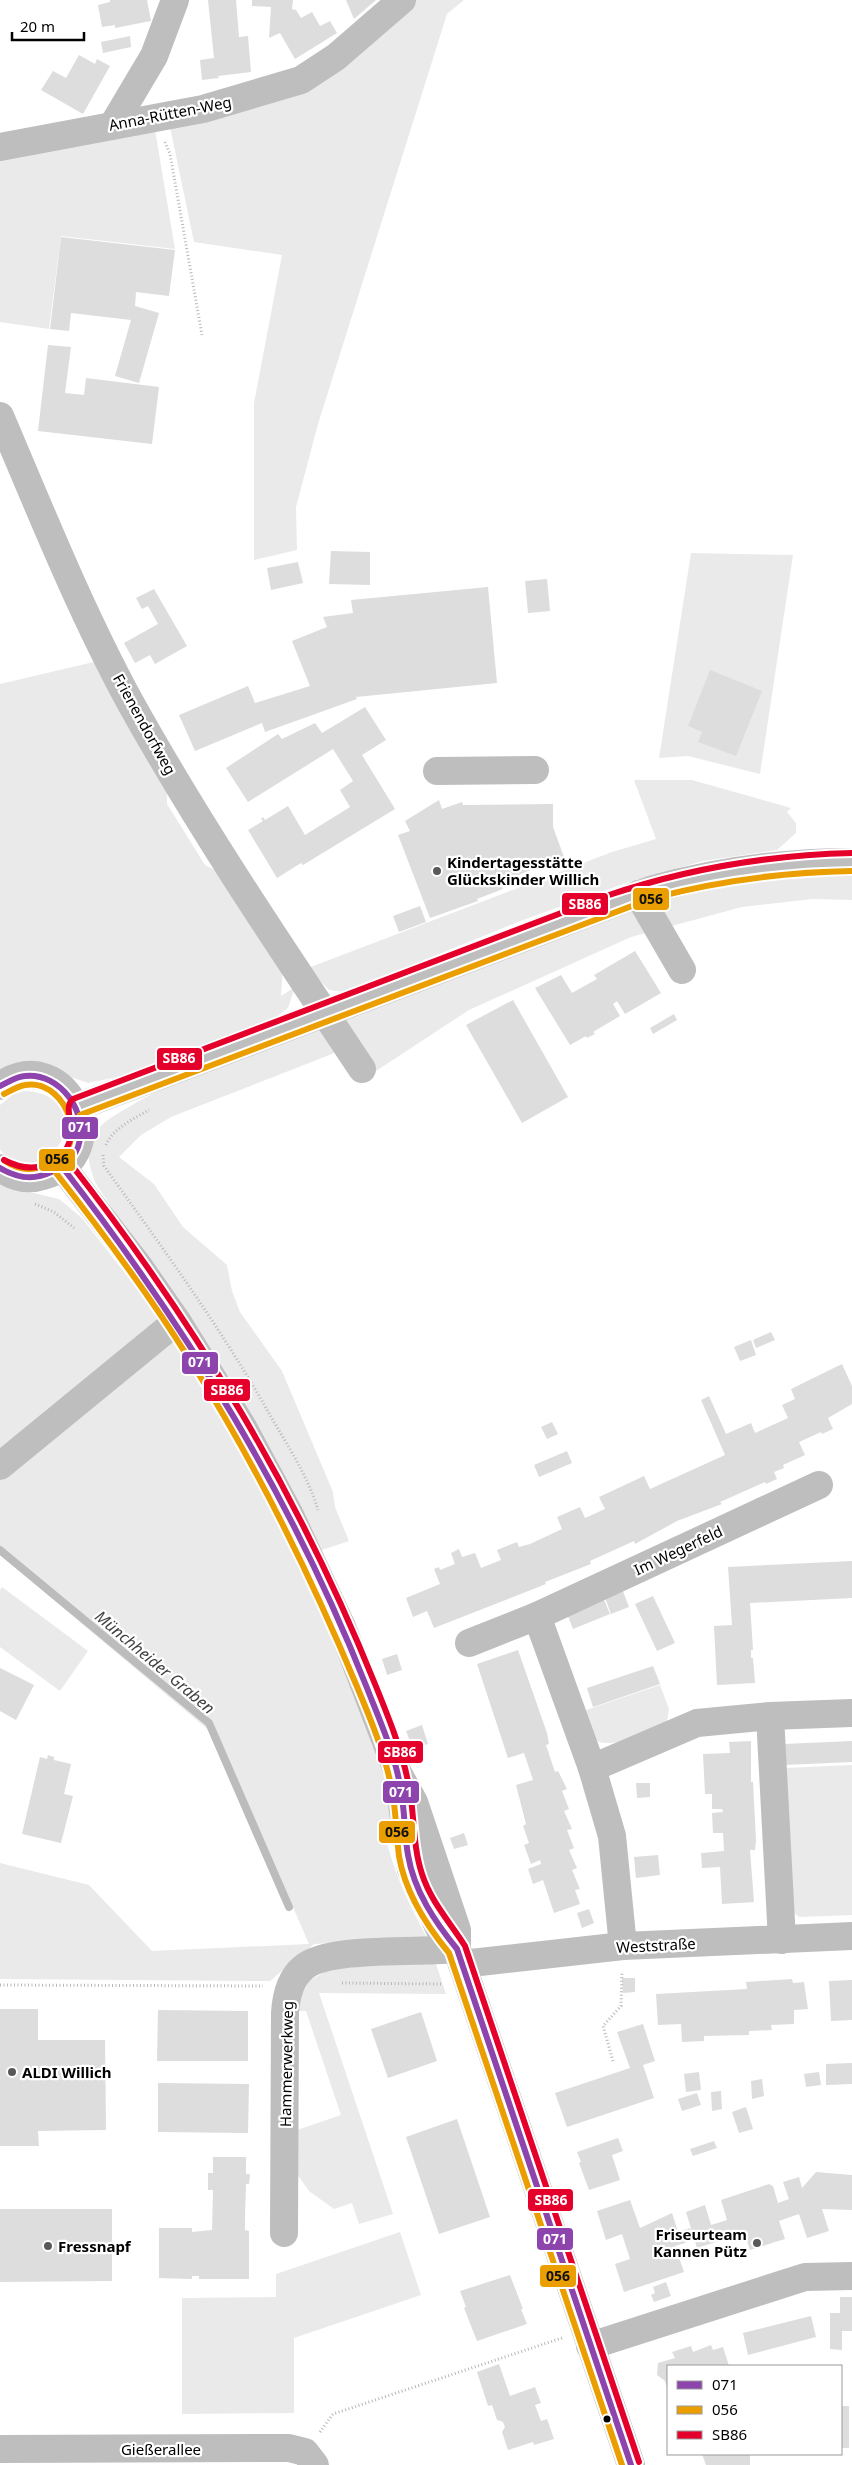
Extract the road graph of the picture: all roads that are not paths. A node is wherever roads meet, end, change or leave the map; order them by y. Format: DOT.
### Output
graph roads {
  1 [pos="175,0"];
  2 [pos="402,0"];
  3 [pos="113,125"];
  4 [pos="0,147"];
  5 [pos="0,416"];
  6 [pos="535,770"];
  7 [pos="437,771"];
  8 [pos="852,862"];
  9 [pos="638,894"];
  10 [pos="682,970"];
  11 [pos="325,1013"];
  12 [pos="362,1069"];
  13 [pos="0,1086"];
  14 [pos="77,1107"];
  15 [pos="0,1168"];
  16 [pos="63,1168"];
  17 [pos="177,1322"];
  18 [pos="0,1466"];
  19 [pos="819,1485"];
  20 [pos="537,1616"];
  21 [pos="469,1643"];
  22 [pos="852,1713"];
  23 [pos="770,1716"];
  24 [pos="592,1768"];
  25 [pos="852,1936"];
  26 [pos="782,1940"];
  27 [pos="622,1946"];
  28 [pos="462,1965"];
  29 [pos="284,2233"];
  30 [pos="852,2276"];
  31 [pos="579,2341"];
  32 [pos="0,2449"];
  33 [pos="310,2459"];
  34 [pos="631,2465"];
  1 -- 3 [label="street"];
  2 -- 3 [label="street, Anna-Rütten-Weg"];
  3 -- 4 [label="street, Anna-Rütten-Weg"];
  5 -- 11 [label="street, Frienendorfweg"];
  6 -- 7 [label="street"];
  8 -- 9 [label="street"];
  9 -- 10 [label="street"];
  9 -- 11 [label="street"];
  11 -- 12 [label="street, Frienendorfweg"];
  11 -- 14 [label="street"];
  13 -- 14 [label="street"];
  14 -- 16 [label="street"];
  15 -- 16 [label="street"];
  16 -- 17 [label="street"];
  17 -- 18 [label="street"];
  17 -- 28 [label="street"];
  19 -- 20 [label="street, Im Wegerfeld"];
  20 -- 21 [label="street, Im Wegerfeld"];
  20 -- 24 [label="street"];
  22 -- 23 [label="street"];
  23 -- 24 [label="street"];
  23 -- 26 [label="street"];
  24 -- 27 [label="street"];
  25 -- 26 [label="street, Weststraße"];
  26 -- 27 [label="street, Weststraße"];
  27 -- 28 [label="street, Weststraße"];
  28 -- 29 [label="street, Hammerwerkweg"];
  28 -- 31 [label="street"];
  30 -- 31 [label="street"];
  31 -- 34 [label="street"];
  32 -- 33 [label="street, Gießerallee"];
}
